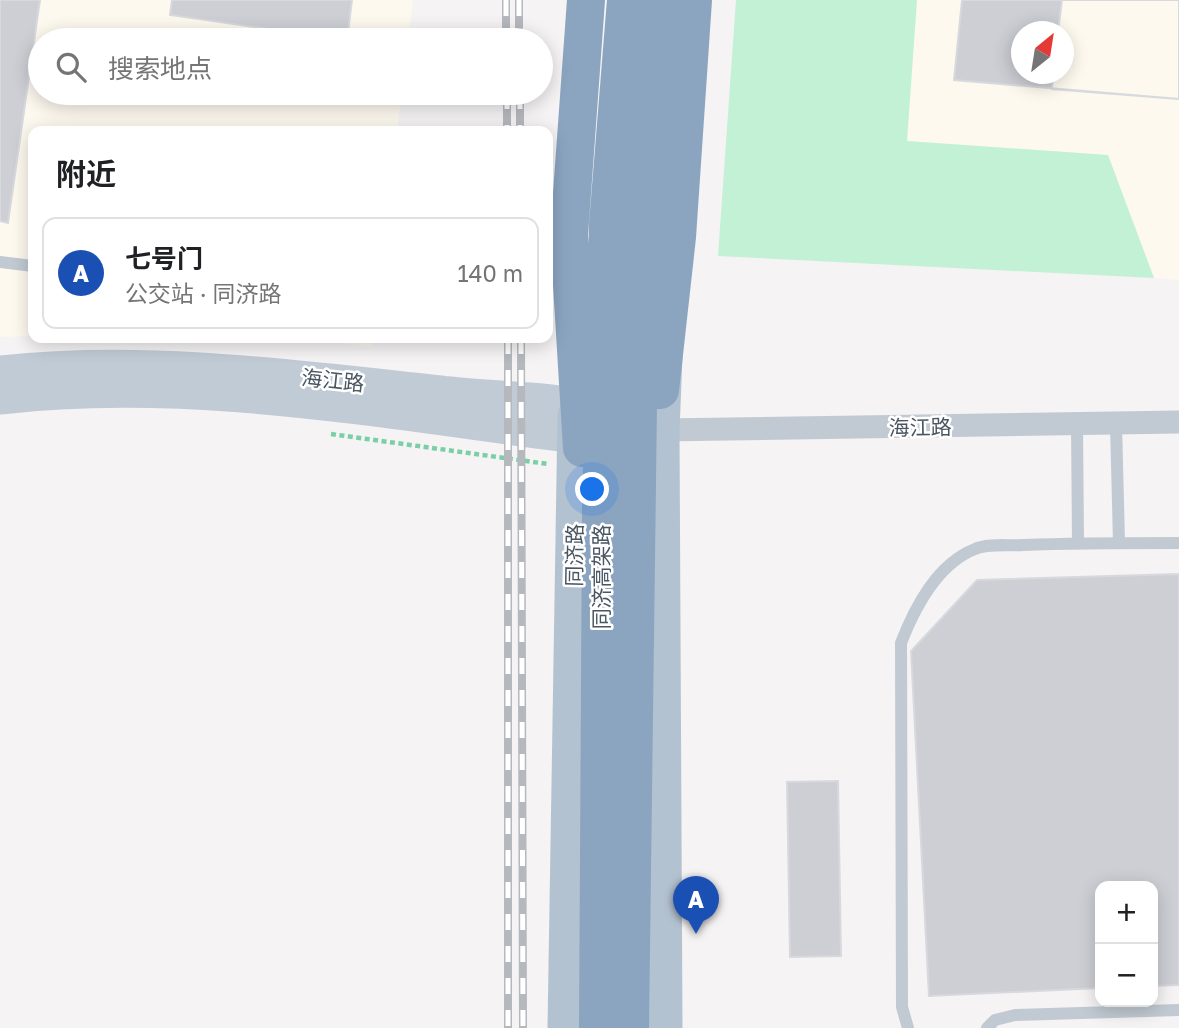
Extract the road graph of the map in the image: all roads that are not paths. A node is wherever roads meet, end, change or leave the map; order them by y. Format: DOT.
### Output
graph roads {
  1 [pos="586,0"];
  2 [pos="604,0"];
  3 [pos="626,0"];
  4 [pos="660,0"];
  5 [pos="676,0"];
  6 [pos="693,0"];
  7 [pos="0,262"];
  8 [pos="28,265"];
  9 [pos="0,372"];
  10 [pos="0,398"];
  11 [pos="576,420"];
  12 [pos="1179,422"];
  13 [pos="1116,424"];
  14 [pos="1077,425"];
  15 [pos="661,430"];
  16 [pos="1078,543"];
  17 [pos="1119,543"];
  18 [pos="1179,543"];
  19 [pos="635,625"];
  20 [pos="598,978"];
  21 [pos="1179,1010"];
  22 [pos="566,1028"];
  23 [pos="598,1028"];
  24 [pos="630,1028"];
  25 [pos="664,1028"];
  26 [pos="908,1028"];
  27 [pos="986,1028"];
  1 -- 20 [label="highway"];
  2 -- 11 [label="main road, 同济路"];
  3 -- 20 [label="highway, 同济高架路"];
  4 -- 19 [label="highway, 同济高架路"];
  5 -- 15 [label="main road"];
  6 -- 19 [label="highway"];
  7 -- 8 [label="lane"];
  9 -- 11 [label="street, 海江路"];
  10 -- 11 [label="street, 海江路"];
  11 -- 15 [label="street, 海江路"];
  11 -- 22 [label="main road, 同济路"];
  12 -- 13 [label="street, 海江路"];
  13 -- 14 [label="street, 海江路"];
  13 -- 17 [label="lane"];
  14 -- 15 [label="street, 海江路"];
  14 -- 16 [label="lane"];
  15 -- 25 [label="main road"];
  16 -- 17 [label="lane"];
  16 -- 26 [label="lane"];
  17 -- 18 [label="lane"];
  19 -- 24 [label="highway, 同济高架路"];
  20 -- 23 [label="highway, 同济高架路"];
  21 -- 27 [label="lane"];
}
